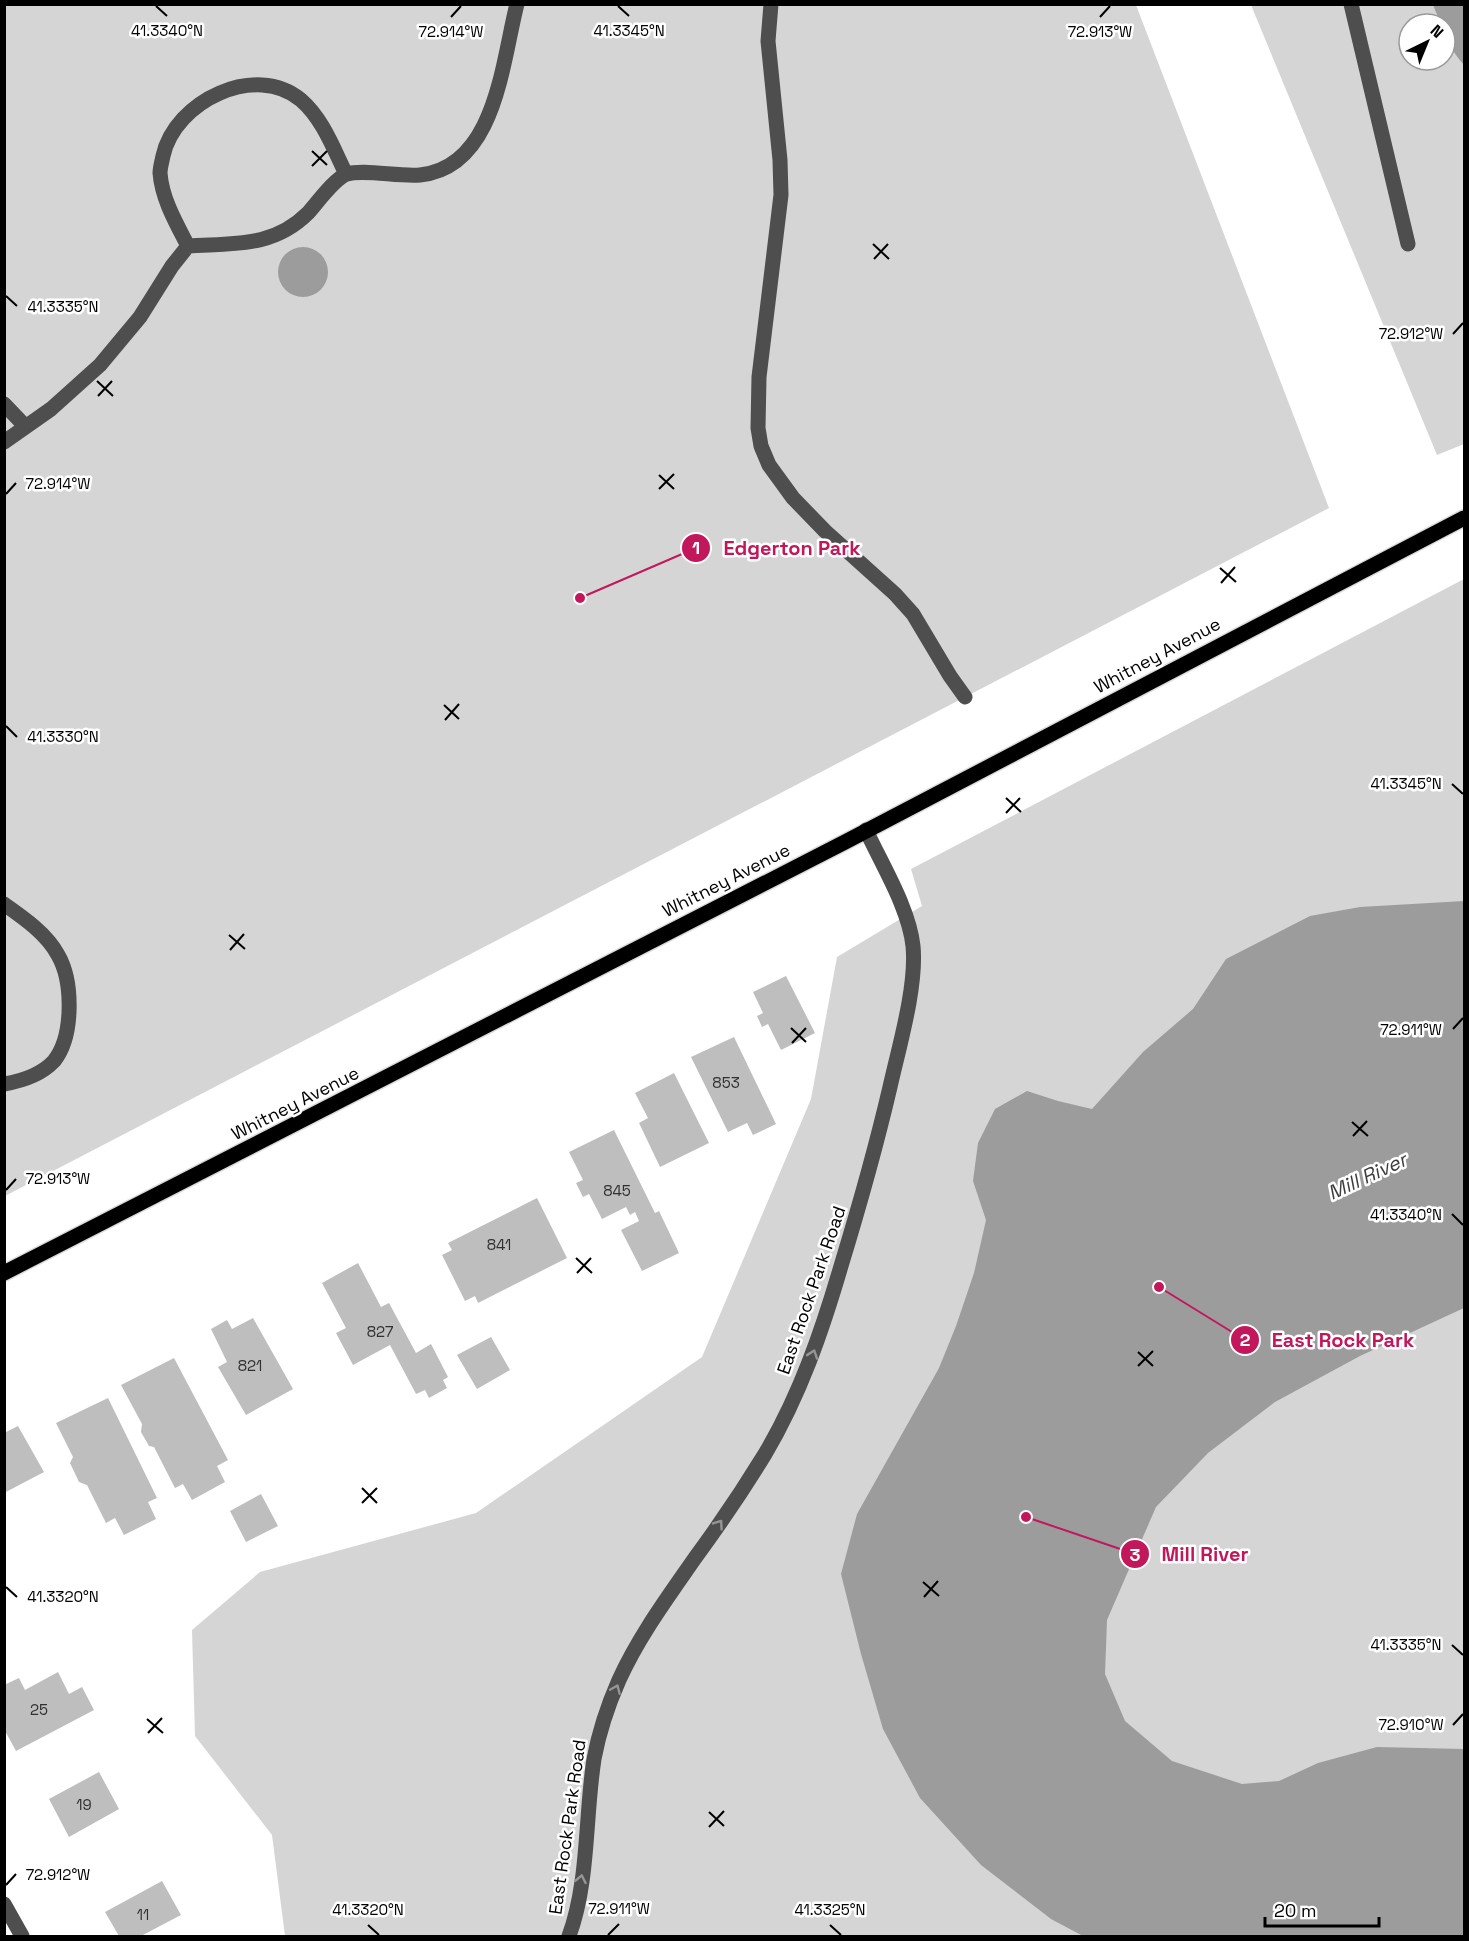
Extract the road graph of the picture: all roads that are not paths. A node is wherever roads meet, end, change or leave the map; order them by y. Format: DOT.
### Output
graph roads {
  1 [pos="517,4"];
  2 [pos="771,4"];
  3 [pos="1351,4"];
  4 [pos="346,174"];
  5 [pos="1408,244"];
  6 [pos="188,246"];
  7 [pos="4,404"];
  8 [pos="26,426"];
  9 [pos="4,442"];
  10 [pos="1464,519"];
  11 [pos="965,697"];
  12 [pos="866,830"];
  13 [pos="4,904"];
  14 [pos="4,1084"];
  15 [pos="4,1273"];
  16 [pos="4,1904"];
  17 [pos="22,1936"];
  18 [pos="569,1936"];
  1 -- 4 [label="street"];
  2 -- 11 [label="street"];
  3 -- 5 [label="street"];
  4 -- 6 [label="street"];
  4 -- 6 [label="street"];
  6 -- 8 [label="street"];
  7 -- 8 [label="street"];
  8 -- 9 [label="street"];
  10 -- 12 [label="main road, Whitney Avenue"];
  12 -- 15 [label="main road, Whitney Avenue"];
  18 -- 12 [label="street, East Rock Park Road, one-way"];
  13 -- 14 [label="street"];
  16 -- 17 [label="street"];
}
